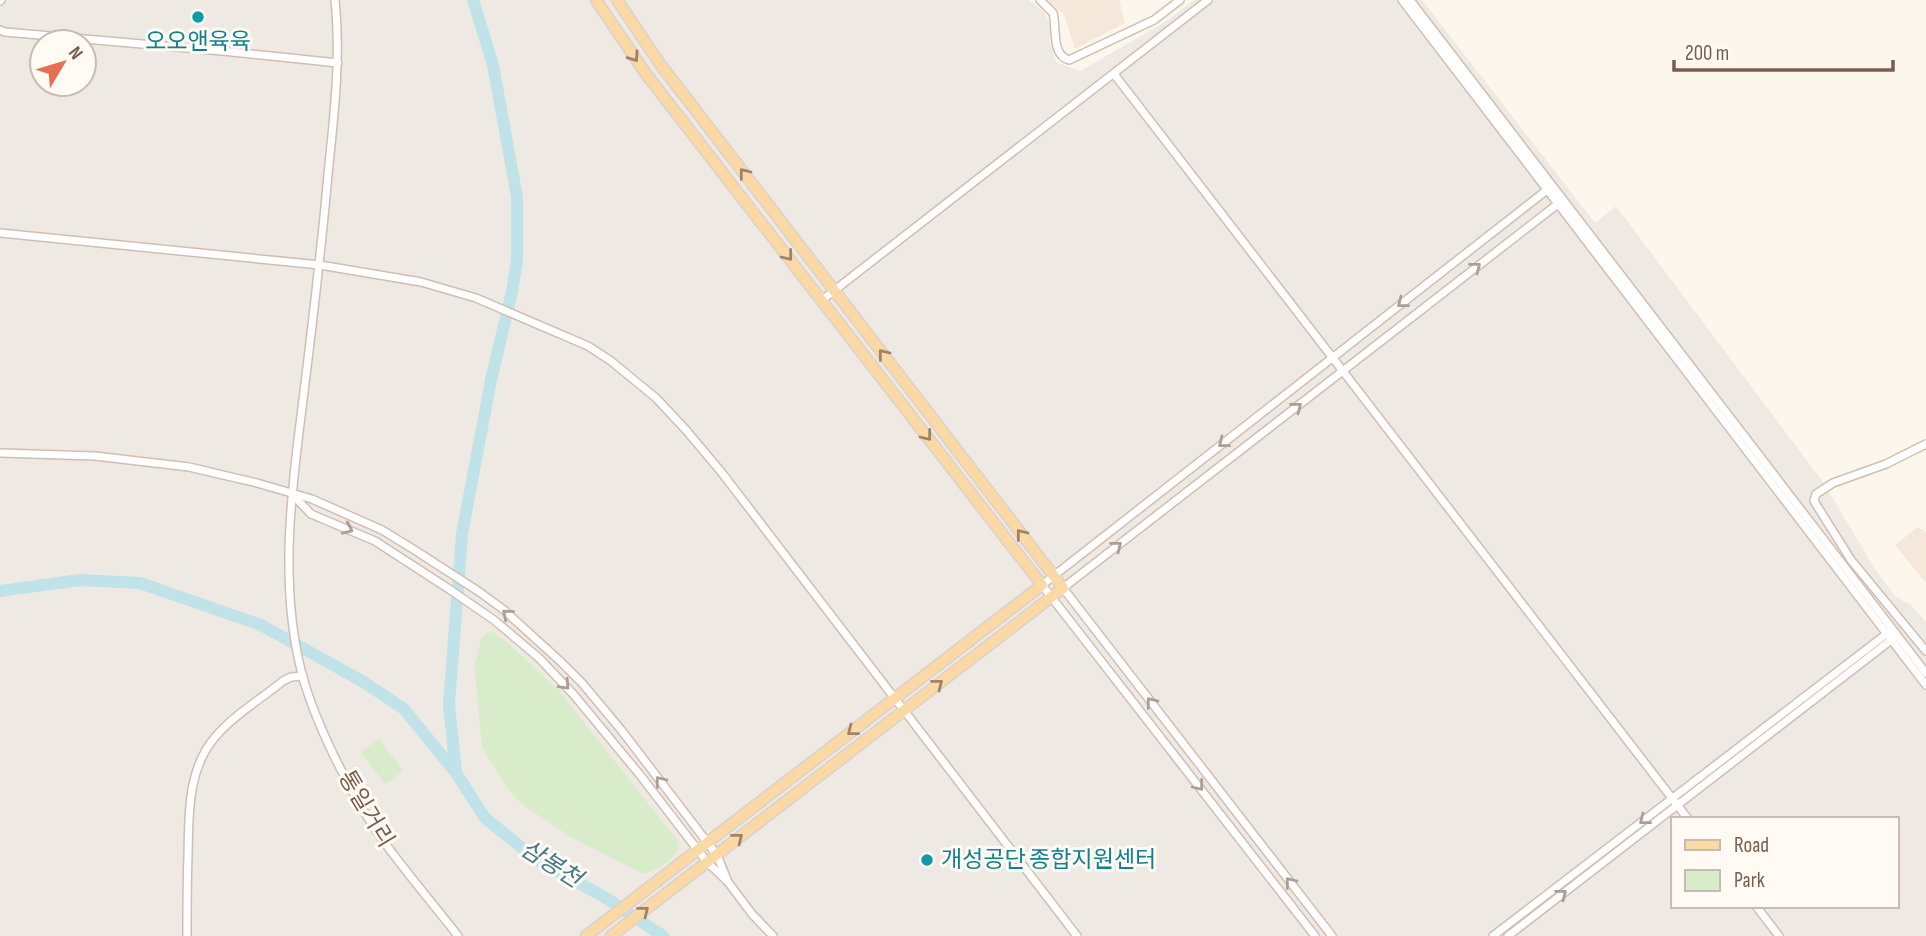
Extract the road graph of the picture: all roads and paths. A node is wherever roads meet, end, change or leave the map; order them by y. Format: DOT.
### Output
graph roads {
  1 [pos="335,0"];
  2 [pos="596,0"];
  3 [pos="617,0"];
  4 [pos="1040,0"];
  5 [pos="1180,0"];
  6 [pos="1208,0"];
  7 [pos="1402,0"];
  8 [pos="1410,0"];
  9 [pos="0,30"];
  10 [pos="338,63"];
  11 [pos="1114,74"];
  12 [pos="1550,188"];
  13 [pos="1560,202"];
  14 [pos="0,233"];
  15 [pos="320,265"];
  16 [pos="834,290"];
  17 [pos="822,300"];
  18 [pos="1332,358"];
  19 [pos="1343,370"];
  20 [pos="1926,444"];
  21 [pos="0,453"];
  22 [pos="291,494"];
  23 [pos="1053,575"];
  24 [pos="1042,585"];
  25 [pos="1063,588"];
  26 [pos="1052,597"];
  27 [pos="1892,635"];
  28 [pos="1926,651"];
  29 [pos="1926,674"];
  30 [pos="303,676"];
  31 [pos="1926,685"];
  32 [pos="895,698"];
  33 [pos="904,710"];
  34 [pos="1675,802"];
  35 [pos="1686,817"];
  36 [pos="707,842"];
  37 [pos="698,850"];
  38 [pos="717,855"];
  39 [pos="707,862"];
  40 [pos="728,882"];
  41 [pos="1758,908"];
  42 [pos="187,936"];
  43 [pos="458,936"];
  44 [pos="586,936"];
  45 [pos="611,936"];
  46 [pos="773,936"];
  47 [pos="1077,936"];
  48 [pos="1315,936"];
  49 [pos="1332,936"];
  50 [pos="1493,936"];
  51 [pos="1508,936"];
  52 [pos="1779,936"];
  1 -- 10 [label="street, 통일거리"];
  2 -- 17 [label="main road, one-way"];
  16 -- 3 [label="main road, one-way"];
  4 -- 5 [label="street"];
  6 -- 11 [label="street"];
  7 -- 12 [label="street"];
  8 -- 12 [label="street"];
  9 -- 10 [label="street"];
  10 -- 15 [label="street, 통일거리"];
  11 -- 16 [label="street"];
  11 -- 18 [label="street"];
  12 -- 13 [label="street"];
  12 -- 18 [label="street, one-way"];
  19 -- 13 [label="street, one-way"];
  13 -- 27 [label="street"];
  14 -- 15 [label="street"];
  15 -- 22 [label="street, 통일거리"];
  15 -- 32 [label="street"];
  16 -- 17 [label="street"];
  23 -- 16 [label="main road, one-way"];
  17 -- 24 [label="main road, one-way"];
  18 -- 19 [label="street"];
  18 -- 23 [label="street, one-way"];
  25 -- 19 [label="street, one-way"];
  19 -- 34 [label="street"];
  20 -- 28 [label="street"];
  21 -- 22 [label="street"];
  22 -- 30 [label="street, 통일거리"];
  36 -- 22 [label="street, one-way"];
  22 -- 37 [label="street, one-way"];
  23 -- 24 [label="street"];
  23 -- 25 [label="main road"];
  24 -- 26 [label="street"];
  24 -- 32 [label="main road"];
  25 -- 26 [label="main road"];
  49 -- 25 [label="street, one-way"];
  33 -- 26 [label="main road, one-way"];
  26 -- 48 [label="street, one-way"];
  27 -- 29 [label="street"];
  27 -- 31 [label="street"];
  27 -- 34 [label="street"];
  30 -- 42 [label="street"];
  30 -- 43 [label="street, 통일거리"];
  32 -- 33 [label="street"];
  32 -- 36 [label="main road, one-way"];
  38 -- 33 [label="main road, one-way"];
  33 -- 47 [label="street"];
  34 -- 35 [label="street"];
  34 -- 50 [label="street, one-way"];
  51 -- 34 [label="street, one-way"];
  36 -- 37 [label="main road"];
  36 -- 38 [label="street"];
  37 -- 39 [label="street"];
  37 -- 44 [label="main road"];
  38 -- 39 [label="main road"];
  38 -- 40 [label="street"];
  39 -- 40 [label="street"];
  45 -- 39 [label="main road, one-way"];
  40 -- 46 [label="street"];
  41 -- 52 [label="street"];
}
